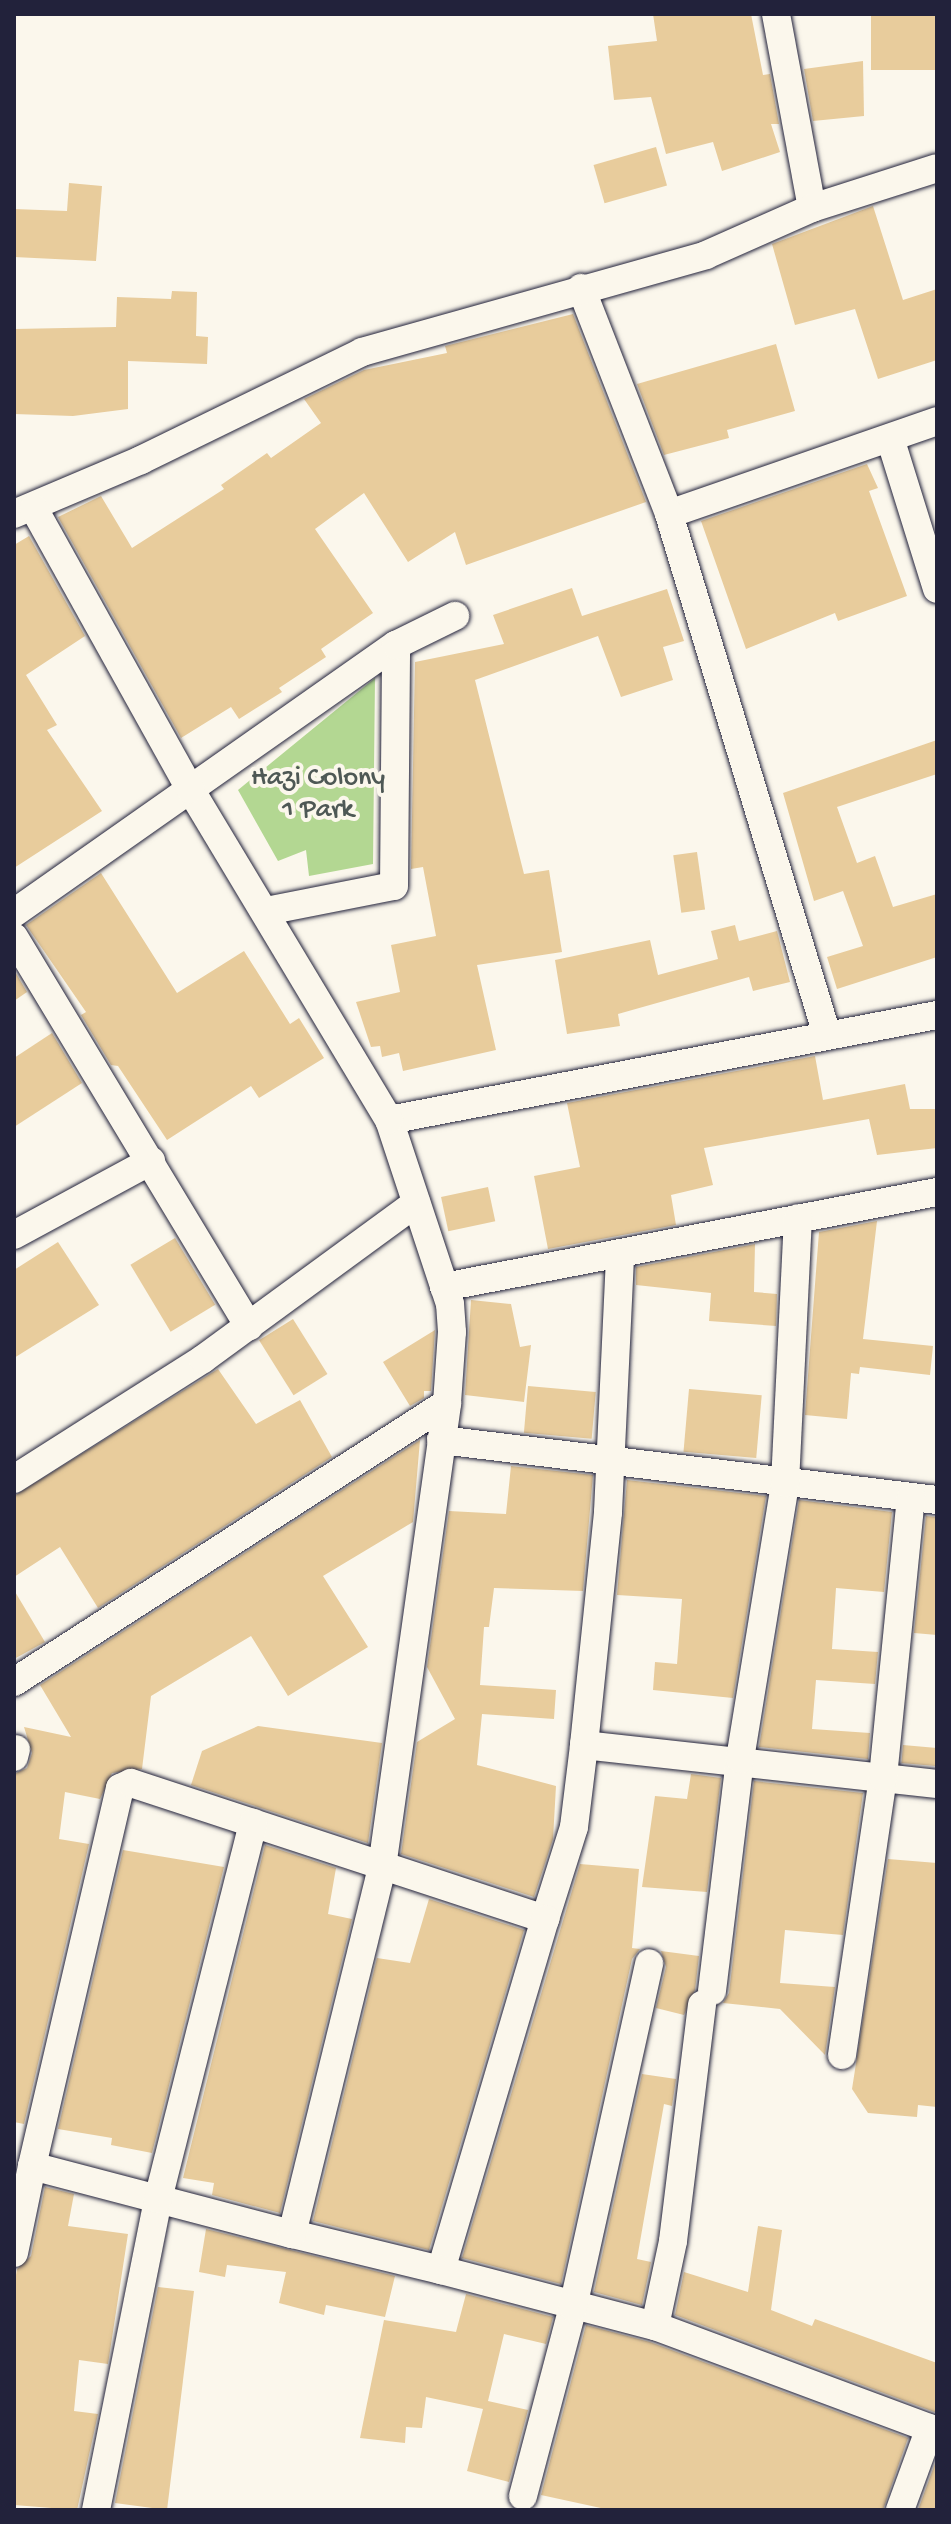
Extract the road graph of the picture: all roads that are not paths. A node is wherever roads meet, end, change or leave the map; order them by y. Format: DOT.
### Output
graph roads {
  1 [pos="776,14"];
  2 [pos="937,168"];
  3 [pos="812,208"];
  4 [pos="581,288"];
  5 [pos="937,421"];
  6 [pos="890,438"];
  7 [pos="24,512"];
  8 [pos="669,514"];
  9 [pos="937,589"];
  10 [pos="455,616"];
  11 [pos="396,645"];
  12 [pos="190,789"];
  13 [pos="266,911"];
  14 [pos="14,913"];
  15 [pos="14,937"];
  16 [pos="937,1015"];
  17 [pos="827,1035"];
  18 [pos="389,1120"];
  19 [pos="151,1161"];
  20 [pos="937,1192"];
  21 [pos="416,1203"];
  22 [pos="798,1218"];
  23 [pos="14,1235"];
  24 [pos="620,1256"];
  25 [pos="444,1287"];
  26 [pos="249,1327"];
  27 [pos="447,1403"];
  28 [pos="441,1440"];
  29 [pos="611,1462"];
  30 [pos="14,1479"];
  31 [pos="785,1483"];
  32 [pos="924,1498"];
  33 [pos="14,1682"];
  34 [pos="584,1745"];
  35 [pos="740,1759"];
  36 [pos="883,1777"];
  37 [pos="937,1784"];
  38 [pos="253,1823"];
  39 [pos="382,1867"];
  40 [pos="545,1919"];
  41 [pos="649,1963"];
  42 [pos="842,2055"];
  43 [pos="32,2166"];
  44 [pos="158,2199"];
  45 [pos="292,2234"];
  46 [pos="14,2253"];
  47 [pos="441,2270"];
  48 [pos="573,2307"];
  49 [pos="655,2326"];
  50 [pos="934,2430"];
  51 [pos="523,2496"];
  52 [pos="96,2510"];
  53 [pos="900,2510"];
  1 -- 3 [label="street"];
  2 -- 3 [label="street"];
  3 -- 4 [label="street"];
  4 -- 7 [label="street"];
  4 -- 8 [label="street"];
  5 -- 6 [label="street"];
  6 -- 8 [label="street"];
  6 -- 9 [label="street"];
  7 -- 12 [label="street"];
  8 -- 17 [label="street"];
  10 -- 11 [label="street"];
  11 -- 12 [label="street"];
  11 -- 13 [label="street"];
  12 -- 13 [label="street"];
  12 -- 14 [label="street"];
  13 -- 18 [label="street"];
  15 -- 19 [label="street"];
  16 -- 17 [label="street"];
  17 -- 18 [label="street"];
  18 -- 21 [label="street"];
  19 -- 23 [label="street"];
  19 -- 26 [label="street"];
  20 -- 22 [label="street"];
  21 -- 25 [label="street"];
  21 -- 26 [label="street"];
  22 -- 24 [label="street"];
  22 -- 31 [label="street"];
  24 -- 25 [label="street"];
  24 -- 29 [label="street"];
  25 -- 27 [label="street"];
  26 -- 30 [label="street"];
  27 -- 28 [label="street"];
  27 -- 33 [label="street"];
  28 -- 29 [label="street"];
  28 -- 39 [label="street"];
  29 -- 31 [label="street"];
  29 -- 34 [label="street"];
  31 -- 32 [label="street"];
  31 -- 35 [label="street"];
  32 -- 36 [label="street"];
  34 -- 35 [label="street"];
  34 -- 40 [label="street"];
  35 -- 36 [label="street"];
  35 -- 49 [label="street"];
  36 -- 37 [label="street"];
  36 -- 42 [label="street"];
  38 -- 39 [label="street"];
  38 -- 43 [label="street"];
  38 -- 44 [label="street"];
  39 -- 40 [label="street"];
  39 -- 45 [label="street"];
  40 -- 47 [label="street"];
  41 -- 48 [label="street"];
  43 -- 44 [label="street"];
  43 -- 46 [label="street"];
  44 -- 45 [label="street"];
  44 -- 52 [label="street"];
  45 -- 47 [label="street"];
  47 -- 48 [label="street"];
  48 -- 49 [label="street"];
  48 -- 51 [label="street"];
  49 -- 50 [label="street"];
  50 -- 53 [label="street"];
}
